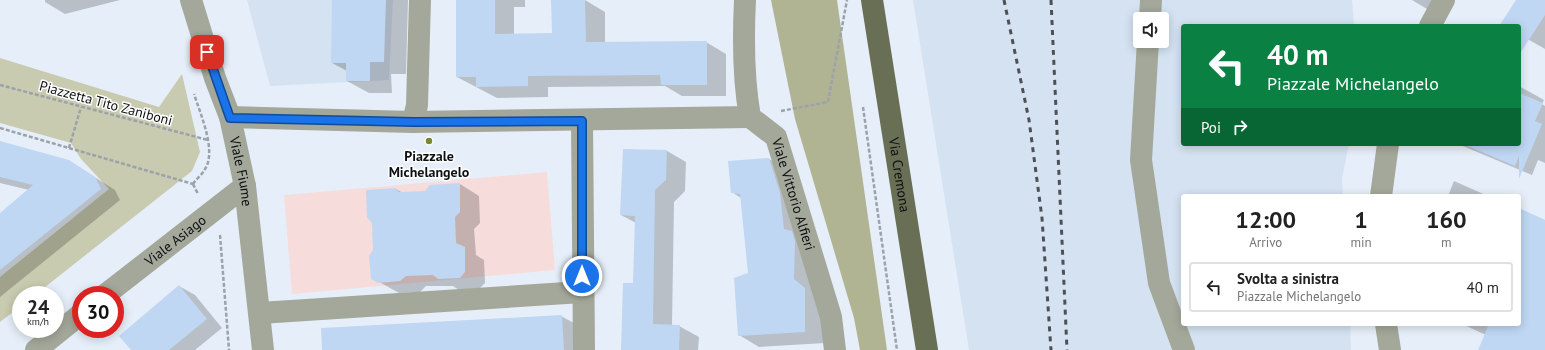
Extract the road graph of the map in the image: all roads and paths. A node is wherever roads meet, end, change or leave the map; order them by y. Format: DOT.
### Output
graph roads {
  1 [pos="191,0"];
  2 [pos="420,0"];
  3 [pos="745,0"];
  4 [pos="848,0"];
  5 [pos="872,0"];
  6 [pos="1151,0"];
  7 [pos="1444,0"];
  8 [pos="849,8"];
  9 [pos="1150,12"];
  10 [pos="1431,24"];
  11 [pos="1148,48"];
  12 [pos="0,85"];
  13 [pos="193,89"];
  14 [pos="862,101"];
  15 [pos="81,107"];
  16 [pos="750,117"];
  17 [pos="230,118"];
  18 [pos="582,121"];
  19 [pos="414,122"];
  20 [pos="0,128"];
  21 [pos="208,140"];
  22 [pos="1388,146"];
  23 [pos="69,148"];
  24 [pos="245,186"];
  25 [pos="1380,194"];
  26 [pos="220,232"];
  27 [pos="117,286"];
  28 [pos="582,292"];
  29 [pos="260,313"];
  30 [pos="72,321"];
  31 [pos="1386,326"];
  32 [pos="36,350"];
  33 [pos="229,350"];
  34 [pos="263,350"];
  35 [pos="584,350"];
  36 [pos="835,350"];
  37 [pos="897,350"];
  38 [pos="927,350"];
  39 [pos="1184,350"];
  40 [pos="1390,350"];
  1 -- 17 [label="street, Viale Fiume"];
  2 -- 19 [label="street"];
  3 -- 16 [label="street"];
  4 -- 8 [label="path"];
  4 -- 16 [label="path"];
  5 -- 38 [label="main road, Via Cremona"];
  6 -- 9 [label="street"];
  7 -- 10 [label="street"];
  11 -- 39 [label="street"];
  12 -- 15 [label="path, Piazzetta Tito Zaniboni"];
  13 -- 21 [label="path"];
  14 -- 37 [label="path"];
  15 -- 21 [label="path, Piazzetta Tito Zaniboni"];
  15 -- 23 [label="path"];
  16 -- 18 [label="street"];
  16 -- 36 [label="street, Viale Vittorio Alfieri"];
  17 -- 19 [label="street"];
  17 -- 24 [label="street, Viale Fiume"];
  18 -- 19 [label="street"];
  18 -- 28 [label="street"];
  20 -- 23 [label="path"];
  21 -- 23 [label="path"];
  22 -- 25 [label="street"];
  24 -- 27 [label="street, Viale Asiago"];
  24 -- 29 [label="street, Viale Fiume"];
  26 -- 33 [label="path"];
  28 -- 29 [label="street"];
  28 -- 35 [label="street"];
  29 -- 34 [label="street, Viale Fiume"];
  30 -- 32 [label="street"];
  31 -- 40 [label="street"];
}
